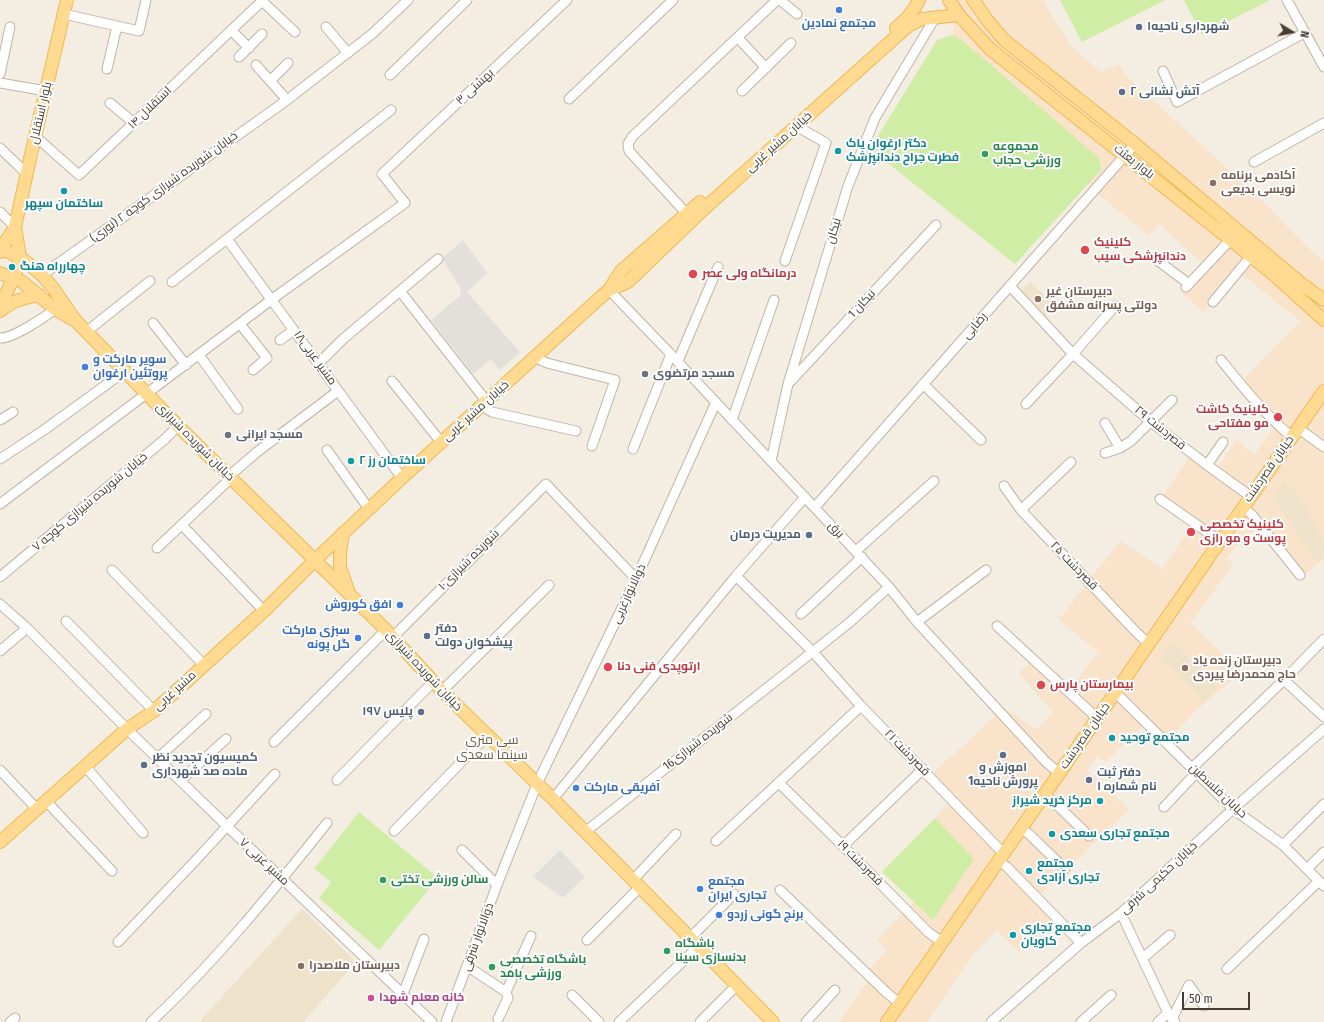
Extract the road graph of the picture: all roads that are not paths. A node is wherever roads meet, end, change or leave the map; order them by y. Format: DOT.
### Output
graph roads {
  1 [pos="67,0"];
  2 [pos="146,0"];
  3 [pos="408,0"];
  4 [pos="467,0"];
  5 [pos="567,0"];
  6 [pos="673,0"];
  7 [pos="779,0"];
  8 [pos="949,0"];
  9 [pos="973,0"];
  10 [pos="1287,0"];
  11 [pos="263,1"];
  12 [pos="917,4"];
  13 [pos="64,14"];
  14 [pos="797,14"];
  15 [pos="959,15"];
  16 [pos="936,16"];
  17 [pos="922,19"];
  18 [pos="117,26"];
  19 [pos="10,27"];
  20 [pos="326,27"];
  21 [pos="231,30"];
  22 [pos="295,32"];
  23 [pos="1304,33"];
  24 [pos="262,34"];
  25 [pos="738,38"];
  26 [pos="791,43"];
  27 [pos="249,48"];
  28 [pos="348,53"];
  29 [pos="239,57"];
  30 [pos="288,63"];
  31 [pos="256,65"];
  32 [pos="1324,67"];
  33 [pos="766,68"];
  34 [pos="107,69"];
  35 [pos="1163,71"];
  36 [pos="0,74"];
  37 [pos="390,75"];
  38 [pos="270,81"];
  39 [pos="0,83"];
  40 [pos="46,91"];
  41 [pos="742,91"];
  42 [pos="569,99"];
  43 [pos="287,100"];
  44 [pos="110,103"];
  45 [pos="391,110"];
  46 [pos="134,123"];
  47 [pos="1324,123"];
  48 [pos="796,126"];
  49 [pos="35,136"];
  50 [pos="1135,144"];
  51 [pos="0,148"];
  52 [pos="1125,155"];
  53 [pos="1254,162"];
  54 [pos="27,174"];
  55 [pos="0,212"];
  56 [pos="687,214"];
  57 [pos="936,225"];
  58 [pos="15,227"];
  59 [pos="1239,230"];
  60 [pos="227,239"];
  61 [pos="1231,240"];
  62 [pos="0,250"];
  63 [pos="1251,256"];
  64 [pos="20,257"];
  65 [pos="438,259"];
  66 [pos="1157,260"];
  67 [pos="785,261"];
  68 [pos="718,267"];
  69 [pos="0,273"];
  70 [pos="42,275"];
  71 [pos="14,278"];
  72 [pos="150,280"];
  73 [pos="172,282"];
  74 [pos="1010,286"];
  75 [pos="609,290"];
  76 [pos="400,291"];
  77 [pos="39,295"];
  78 [pos="271,300"];
  79 [pos="774,300"];
  80 [pos="1324,300"];
  81 [pos="1213,302"];
  82 [pos="0,306"];
  83 [pos="1115,306"];
  84 [pos="55,309"];
  85 [pos="0,311"];
  86 [pos="75,320"];
  87 [pos="1324,320"];
  88 [pos="153,323"];
  89 [pos="240,324"];
  90 [pos="294,330"];
  91 [pos="86,332"];
  92 [pos="0,338"];
  93 [pos="280,340"];
  94 [pos="671,354"];
  95 [pos="1073,354"];
  96 [pos="199,355"];
  97 [pos="536,358"];
  98 [pos="1221,360"];
  99 [pos="678,361"];
  100 [pos="319,364"];
  101 [pos="186,365"];
  102 [pos="253,370"];
  103 [pos="125,371"];
  104 [pos="392,381"];
  105 [pos="788,384"];
  106 [pos="923,384"];
  107 [pos="338,390"];
  108 [pos="1324,391"];
  109 [pos="146,394"];
  110 [pos="1172,400"];
  111 [pos="716,402"];
  112 [pos="485,404"];
  113 [pos="1026,404"];
  114 [pos="238,408"];
  115 [pos="13,412"];
  116 [pos="0,420"];
  117 [pos="732,420"];
  118 [pos="1105,422"];
  119 [pos="1151,422"];
  120 [pos="178,426"];
  121 [pos="576,431"];
  122 [pos="1295,432"];
  123 [pos="981,440"];
  124 [pos="441,442"];
  125 [pos="1222,442"];
  126 [pos="592,446"];
  127 [pos="1324,447"];
  128 [pos="1120,448"];
  129 [pos="633,449"];
  130 [pos="327,450"];
  131 [pos="1105,454"];
  132 [pos="0,459"];
  133 [pos="771,461"];
  134 [pos="1071,462"];
  135 [pos="1207,465"];
  136 [pos="229,478"];
  137 [pos="402,478"];
  138 [pos="934,481"];
  139 [pos="1004,486"];
  140 [pos="1250,496"];
  141 [pos="805,497"];
  142 [pos="1160,499"];
  143 [pos="0,504"];
  144 [pos="815,507"];
  145 [pos="1243,507"];
  146 [pos="369,509"];
  147 [pos="1021,510"];
  148 [pos="182,525"];
  149 [pos="343,533"];
  150 [pos="1220,541"];
  151 [pos="157,548"];
  152 [pos="859,554"];
  153 [pos="314,560"];
  154 [pos="112,570"];
  155 [pos="986,570"];
  156 [pos="1300,575"];
  157 [pos="736,576"];
  158 [pos="0,577"];
  159 [pos="636,580"];
  160 [pos="549,584"];
  161 [pos="889,587"];
  162 [pos="350,594"];
  163 [pos="0,604"];
  164 [pos="264,611"];
  165 [pos="801,614"];
  166 [pos="66,621"];
  167 [pos="917,622"];
  168 [pos="997,626"];
  169 [pos="27,628"];
  170 [pos="389,633"];
  171 [pos="1324,639"];
  172 [pos="1148,643"];
  173 [pos="0,651"];
  174 [pos="812,651"];
  175 [pos="204,665"];
  176 [pos="1284,680"];
  177 [pos="433,682"];
  178 [pos="442,691"];
  179 [pos="1115,692"];
  180 [pos="861,706"];
  181 [pos="154,711"];
  182 [pos="206,714"];
  183 [pos="1324,716"];
  184 [pos="1097,718"];
  185 [pos="127,728"];
  186 [pos="1324,729"];
  187 [pos="487,736"];
  188 [pos="226,739"];
  189 [pos="274,742"];
  190 [pos="157,759"];
  191 [pos="85,766"];
  192 [pos="923,769"];
  193 [pos="0,770"];
  194 [pos="1194,770"];
  195 [pos="1059,773"];
  196 [pos="276,774"];
  197 [pos="181,780"];
  198 [pos="337,780"];
  199 [pos="778,783"];
  200 [pos="537,784"];
  201 [pos="1044,795"];
  202 [pos="552,800"];
  203 [pos="1324,804"];
  204 [pos="42,805"];
  205 [pos="1164,807"];
  206 [pos="1233,809"];
  207 [pos="327,823"];
  208 [pos="227,826"];
  209 [pos="1021,828"];
  210 [pos="143,832"];
  211 [pos="394,832"];
  212 [pos="584,832"];
  213 [pos="676,834"];
  214 [pos="1089,836"];
  215 [pos="716,841"];
  216 [pos="0,842"];
  217 [pos="1283,845"];
  218 [pos="843,846"];
  219 [pos="462,850"];
  220 [pos="1324,852"];
  221 [pos="1001,857"];
  222 [pos="1065,869"];
  223 [pos="1307,869"];
  224 [pos="112,871"];
  225 [pos="282,878"];
  226 [pos="636,884"];
  227 [pos="1322,884"];
  228 [pos="497,885"];
  229 [pos="780,890"];
  230 [pos="734,894"];
  231 [pos="1121,913"];
  232 [pos="1170,935"];
  233 [pos="531,936"];
  234 [pos="424,939"];
  235 [pos="588,940"];
  236 [pos="118,942"];
  237 [pos="694,942"];
  238 [pos="942,942"];
  239 [pos="1081,943"];
  240 [pos="1143,958"];
  241 [pos="467,966"];
  242 [pos="1227,969"];
  243 [pos="737,985"];
  244 [pos="835,990"];
  245 [pos="506,992"];
  246 [pos="404,994"];
  247 [pos="572,995"];
  248 [pos="1111,995"];
  249 [pos="899,1003"];
  250 [pos="1204,1006"];
  251 [pos="1172,1018"];
  252 [pos="498,1019"];
  253 [pos="151,1022"];
  254 [pos="432,1022"];
  255 [pos="446,1022"];
  256 [pos="599,1022"];
  257 [pos="619,1022"];
  258 [pos="700,1022"];
  259 [pos="773,1022"];
  260 [pos="806,1022"];
  261 [pos="887,1022"];
  262 [pos="991,1022"];
  263 [pos="1081,1022"];
  264 [pos="1158,1022"];
  1 -- 13 [label="main road, بلوار استقلال"];
  2 -- 18 [label="street"];
  3 -- 28 [label="street, خیابان شوریده شیرازی کوچه ۲ (نوری)"];
  4 -- 37 [label="street"];
  5 -- 78 [label="street, بهشتی ۳"];
  6 -- 42 [label="street"];
  7 -- 14 [label="street"];
  7 -- 25 [label="street"];
  8 -- 15 [label="main road, بلوار بعثت"];
  9 -- 50 [label="main road, بلوار بعثت"];
  10 -- 23 [label="street"];
  11 -- 21 [label="street, استقلال ۱۴"];
  11 -- 22 [label="street"];
  12 -- 17 [label="main road"];
  12 -- 56 [label="main road, خیابان مشیر غربی"];
  13 -- 18 [label="street"];
  13 -- 40 [label="main road, بلوار استقلال"];
  15 -- 16 [label="main road, خیابان مشیر غربی"];
  15 -- 52 [label="main road, بلوار بعثت"];
  16 -- 17 [label="main road, خیابان مشیر غربی"];
  16 -- 105 [label="street, نیکان"];
  17 -- 48 [label="main road, خیابان مشیر غربی"];
  18 -- 34 [label="street"];
  19 -- 36 [label="street"];
  20 -- 28 [label="street"];
  21 -- 27 [label="street"];
  21 -- 46 [label="street, استقلال ۱۴"];
  23 -- 32 [label="street"];
  23 -- 35 [label="street"];
  24 -- 27 [label="street"];
  25 -- 33 [label="street"];
  25 -- 56 [label="street"];
  26 -- 33 [label="street"];
  27 -- 29 [label="street"];
  28 -- 43 [label="street, خیابان شوریده شیرازی کوچه ۲ (نوری)"];
  30 -- 38 [label="street"];
  31 -- 38 [label="street"];
  33 -- 41 [label="street"];
  38 -- 43 [label="street"];
  39 -- 40 [label="street"];
  40 -- 49 [label="main road, بلوار استقلال"];
  43 -- 70 [label="street, خیابان شوریده شیرازی کوچه ۲ (نوری)"];
  44 -- 46 [label="street"];
  45 -- 60 [label="street"];
  46 -- 49 [label="street, استقلال ۱۴"];
  47 -- 53 [label="street"];
  48 -- 67 [label="street"];
  48 -- 75 [label="main road, خیابان مشیر غربی"];
  49 -- 54 [label="main road, بلوار استقلال"];
  50 -- 52 [label="street, رضایی"];
  50 -- 59 [label="main road, بلوار بعثت"];
  51 -- 54 [label="street"];
  52 -- 61 [label="main road, بلوار بعثت"];
  52 -- 74 [label="street, رضایی"];
  54 -- 58 [label="main road, بلوار استقلال"];
  55 -- 58 [label="street"];
  56 -- 75 [label="main road, خیابان مشیر غربی"];
  57 -- 105 [label="street, نیکان 1"];
  58 -- 62 [label="main road, بلوار استقلال"];
  58 -- 64 [label="main road, بلوار استقلال"];
  59 -- 61 [label="street"];
  59 -- 80 [label="main road, بلوار بعثت"];
  60 -- 73 [label="street"];
  60 -- 78 [label="street, مشیر غربی۱۸"];
  61 -- 63 [label="main road, بلوار بعثت"];
  61 -- 66 [label="street"];
  62 -- 64 [label="main road, خیابان شوریده شیرازی"];
  63 -- 81 [label="street"];
  63 -- 87 [label="main road, بلوار بعثت"];
  64 -- 70 [label="main road, خیابان شوریده شیرازی"];
  64 -- 71 [label="main road, بلوار استقلال"];
  65 -- 76 [label="street"];
  68 -- 99 [label="street"];
  69 -- 71 [label="main road, خیابان شوریده شیرازی"];
  70 -- 86 [label="main road, خیابان شوریده شیرازی"];
  71 -- 77 [label="main road, خیابان شوریده شیرازی"];
  71 -- 82 [label="main road, بلوار استقلال"];
  72 -- 91 [label="street"];
  74 -- 95 [label="street, قصردشت ۲۹"];
  74 -- 106 [label="street, رضایی"];
  75 -- 94 [label="street, برق"];
  75 -- 97 [label="main road, خیابان مشیر غربی"];
  76 -- 100 [label="street"];
  76 -- 112 [label="street"];
  77 -- 84 [label="main road, خیابان شوریده شیرازی"];
  77 -- 85 [label="main road"];
  78 -- 89 [label="street"];
  78 -- 90 [label="street, مشیر غربی۱۸"];
  79 -- 117 [label="street"];
  83 -- 95 [label="street"];
  84 -- 86 [label="main road, خیابان شوریده شیرازی"];
  84 -- 92 [label="street"];
  86 -- 91 [label="main road, خیابان شوریده شیرازی"];
  88 -- 101 [label="street"];
  89 -- 96 [label="street"];
  89 -- 102 [label="street"];
  90 -- 93 [label="street"];
  90 -- 100 [label="street, مشیر غربی۱۸"];
  91 -- 103 [label="main road, خیابان شوریده شیرازی"];
  94 -- 99 [label="street, برق"];
  94 -- 129 [label="street"];
  95 -- 113 [label="street"];
  95 -- 119 [label="street, قصردشت ۲۹"];
  96 -- 101 [label="street"];
  96 -- 114 [label="street"];
  97 -- 112 [label="main road, خیابان مشیر غربی"];
  97 -- 126 [label="street"];
  98 -- 122 [label="street"];
  99 -- 111 [label="street, برق"];
  100 -- 107 [label="street, مشیر غربی۱۸"];
  101 -- 109 [label="street"];
  103 -- 109 [label="main road, خیابان شوریده شیرازی"];
  103 -- 132 [label="street"];
  104 -- 124 [label="street"];
  105 -- 133 [label="street, نیکان"];
  106 -- 123 [label="street"];
  106 -- 144 [label="street, رضایی"];
  107 -- 136 [label="street"];
  107 -- 137 [label="street, مشیر غربی۱۸"];
  108 -- 122 [label="main road, خیابان قصردشت"];
  109 -- 120 [label="main road, خیابان شوریده شیرازی"];
  109 -- 143 [label="street"];
  110 -- 119 [label="street"];
  111 -- 117 [label="street, برق"];
  111 -- 159 [label="street, ذوالانوارغربی"];
  112 -- 121 [label="street"];
  112 -- 124 [label="main road, خیابان مشیر غربی"];
  115 -- 116 [label="street"];
  117 -- 133 [label="street, برق"];
  118 -- 128 [label="street"];
  119 -- 128 [label="street"];
  119 -- 135 [label="street, قصردشت ۲۹"];
  120 -- 136 [label="main road, خیابان شوریده شیرازی"];
  120 -- 158 [label="street, خیابان شوریده شیرازی کوچه ۷"];
  122 -- 127 [label="street"];
  122 -- 140 [label="main road, خیابان قصردشت"];
  124 -- 137 [label="main road, خیابان مشیر غربی"];
  125 -- 135 [label="street"];
  128 -- 131 [label="street"];
  130 -- 146 [label="street"];
  133 -- 141 [label="street, برق"];
  134 -- 147 [label="street"];
  135 -- 140 [label="street, قصردشت ۲۹"];
  136 -- 148 [label="street"];
  136 -- 153 [label="main road, خیابان شوریده شیرازی"];
  137 -- 146 [label="main road, خیابان مشیر غربی"];
  138 -- 152 [label="street"];
  139 -- 147 [label="street, قصردشت ۲۵"];
  140 -- 145 [label="main road, خیابان قصردشت"];
  141 -- 144 [label="street, برق"];
  141 -- 157 [label="street"];
  142 -- 150 [label="street"];
  144 -- 152 [label="street, برق"];
  145 -- 150 [label="main road, خیابان قصردشت"];
  145 -- 156 [label="street"];
  146 -- 149 [label="main road, خیابان مشیر غربی"];
  147 -- 172 [label="street, قصردشت ۲۵"];
  148 -- 151 [label="street"];
  148 -- 164 [label="street"];
  149 -- 153 [label="main road, مشیر غربی"];
  149 -- 162 [label="main road"];
  150 -- 172 [label="main road, خیابان قصردشت"];
  152 -- 161 [label="street, برق"];
  152 -- 165 [label="street"];
  153 -- 162 [label="main road, خیابان شوریده شیرازی"];
  153 -- 164 [label="main road, مشیر غربی"];
  154 -- 175 [label="street"];
  155 -- 167 [label="street"];
  157 -- 174 [label="street, قصردشت ۲۱"];
  157 -- 202 [label="street"];
  159 -- 170 [label="street, ۱۰شوریده شیرازی"];
  159 -- 200 [label="street, ذوالانوارغربی"];
  160 -- 178 [label="street"];
  161 -- 167 [label="street, برق"];
  161 -- 174 [label="street, شوریده شیرازی16"];
  162 -- 170 [label="main road, خیابان شوریده شیرازی"];
  163 -- 169 [label="street, مشیر غربی ۷"];
  164 -- 175 [label="main road, مشیر غربی"];
  166 -- 181 [label="street"];
  167 -- 195 [label="street, برق"];
  168 -- 184 [label="street"];
  169 -- 173 [label="street"];
  169 -- 185 [label="street, مشیر غربی ۷"];
  170 -- 177 [label="main road, خیابان شوریده شیرازی"];
  170 -- 189 [label="street, ۱۰شوریده شیرازی"];
  171 -- 176 [label="street"];
  172 -- 179 [label="main road, خیابان قصردشت"];
  174 -- 180 [label="street, قصردشت ۲۱"];
  174 -- 212 [label="street, شوریده شیرازی16"];
  175 -- 181 [label="main road, مشیر غربی"];
  176 -- 183 [label="street"];
  176 -- 194 [label="street"];
  177 -- 178 [label="main road, خیابان شوریده شیرازی"];
  177 -- 198 [label="street"];
  178 -- 187 [label="main road, خیابان شوریده شیرازی"];
  179 -- 184 [label="main road, خیابان قصردشت"];
  179 -- 194 [label="street, خیابان فلسطین"];
  180 -- 192 [label="street, قصردشت ۲۱"];
  180 -- 199 [label="street"];
  181 -- 185 [label="main road, مشیر غربی"];
  182 -- 190 [label="street"];
  184 -- 195 [label="main road, خیابان قصردشت"];
  185 -- 190 [label="street, مشیر غربی ۷"];
  185 -- 191 [label="main road, مشیر غربی"];
  186 -- 206 [label="street, خیابان حکیمی شرقی"];
  187 -- 200 [label="main road, خیابان شوریده شیرازی"];
  187 -- 211 [label="street"];
  188 -- 197 [label="street"];
  190 -- 197 [label="street, مشیر غربی ۷"];
  191 -- 204 [label="main road, مشیر غربی"];
  191 -- 210 [label="street"];
  192 -- 218 [label="street"];
  192 -- 221 [label="street, قصردشت ۲۱"];
  193 -- 204 [label="street"];
  194 -- 205 [label="street"];
  194 -- 206 [label="street, خیابان فلسطین"];
  195 -- 201 [label="main road, خیابان قصردشت"];
  196 -- 208 [label="street"];
  197 -- 208 [label="street, مشیر غربی ۷"];
  199 -- 215 [label="street"];
  199 -- 218 [label="street, قصردشت ۱۹"];
  200 -- 202 [label="main road, خیابان شوریده شیرازی"];
  200 -- 228 [label="street, ذوالانوار شرقی"];
  201 -- 209 [label="main road, خیابان قصردشت"];
  201 -- 214 [label="street"];
  202 -- 212 [label="main road, خیابان شوریده شیرازی"];
  203 -- 217 [label="street"];
  204 -- 216 [label="main road, مشیر غربی"];
  204 -- 224 [label="street"];
  206 -- 217 [label="street, خیابان فلسطین"];
  206 -- 231 [label="street, خیابان حکیمی شرقی"];
  207 -- 225 [label="street"];
  208 -- 225 [label="street, مشیر غربی ۷"];
  208 -- 236 [label="street"];
  209 -- 221 [label="main road, خیابان قصردشت"];
  209 -- 222 [label="street"];
  212 -- 226 [label="main road, خیابان شوریده شیرازی"];
  213 -- 226 [label="street"];
  217 -- 223 [label="street, خیابان فلسطین"];
  218 -- 238 [label="street, قصردشت ۱۹"];
  219 -- 228 [label="street"];
  220 -- 223 [label="street"];
  221 -- 238 [label="main road, خیابان قصردشت"];
  221 -- 239 [label="street, قصردشت ۲۱"];
  223 -- 227 [label="street, خیابان فلسطین"];
  225 -- 246 [label="street, مشیر غربی ۷"];
  225 -- 253 [label="street"];
  226 -- 235 [label="street"];
  226 -- 237 [label="main road, خیابان شوریده شیرازی"];
  227 -- 242 [label="street"];
  228 -- 241 [label="street, ذوالانوار شرقی"];
  229 -- 249 [label="street"];
  230 -- 237 [label="street"];
  231 -- 239 [label="street, خیابان حکیمی شرقی"];
  231 -- 240 [label="street"];
  232 -- 240 [label="street"];
  233 -- 245 [label="street"];
  234 -- 246 [label="street"];
  237 -- 243 [label="main road, خیابان شوریده شیرازی"];
  237 -- 257 [label="street"];
  238 -- 249 [label="main road, خیابان قصردشت"];
  239 -- 262 [label="street, خیابان حکیمی شرقی"];
  240 -- 251 [label="street"];
  241 -- 245 [label="street"];
  241 -- 255 [label="street, ذوالانوار شرقی"];
  243 -- 258 [label="street"];
  243 -- 259 [label="main road, خیابان شوریده شیرازی"];
  244 -- 260 [label="street"];
  245 -- 252 [label="street"];
  246 -- 254 [label="street, مشیر غربی ۷"];
  247 -- 256 [label="street"];
  248 -- 263 [label="street"];
  249 -- 261 [label="main road, خیابان قصردشت"];
  250 -- 251 [label="street"];
  251 -- 264 [label="street"];
}
